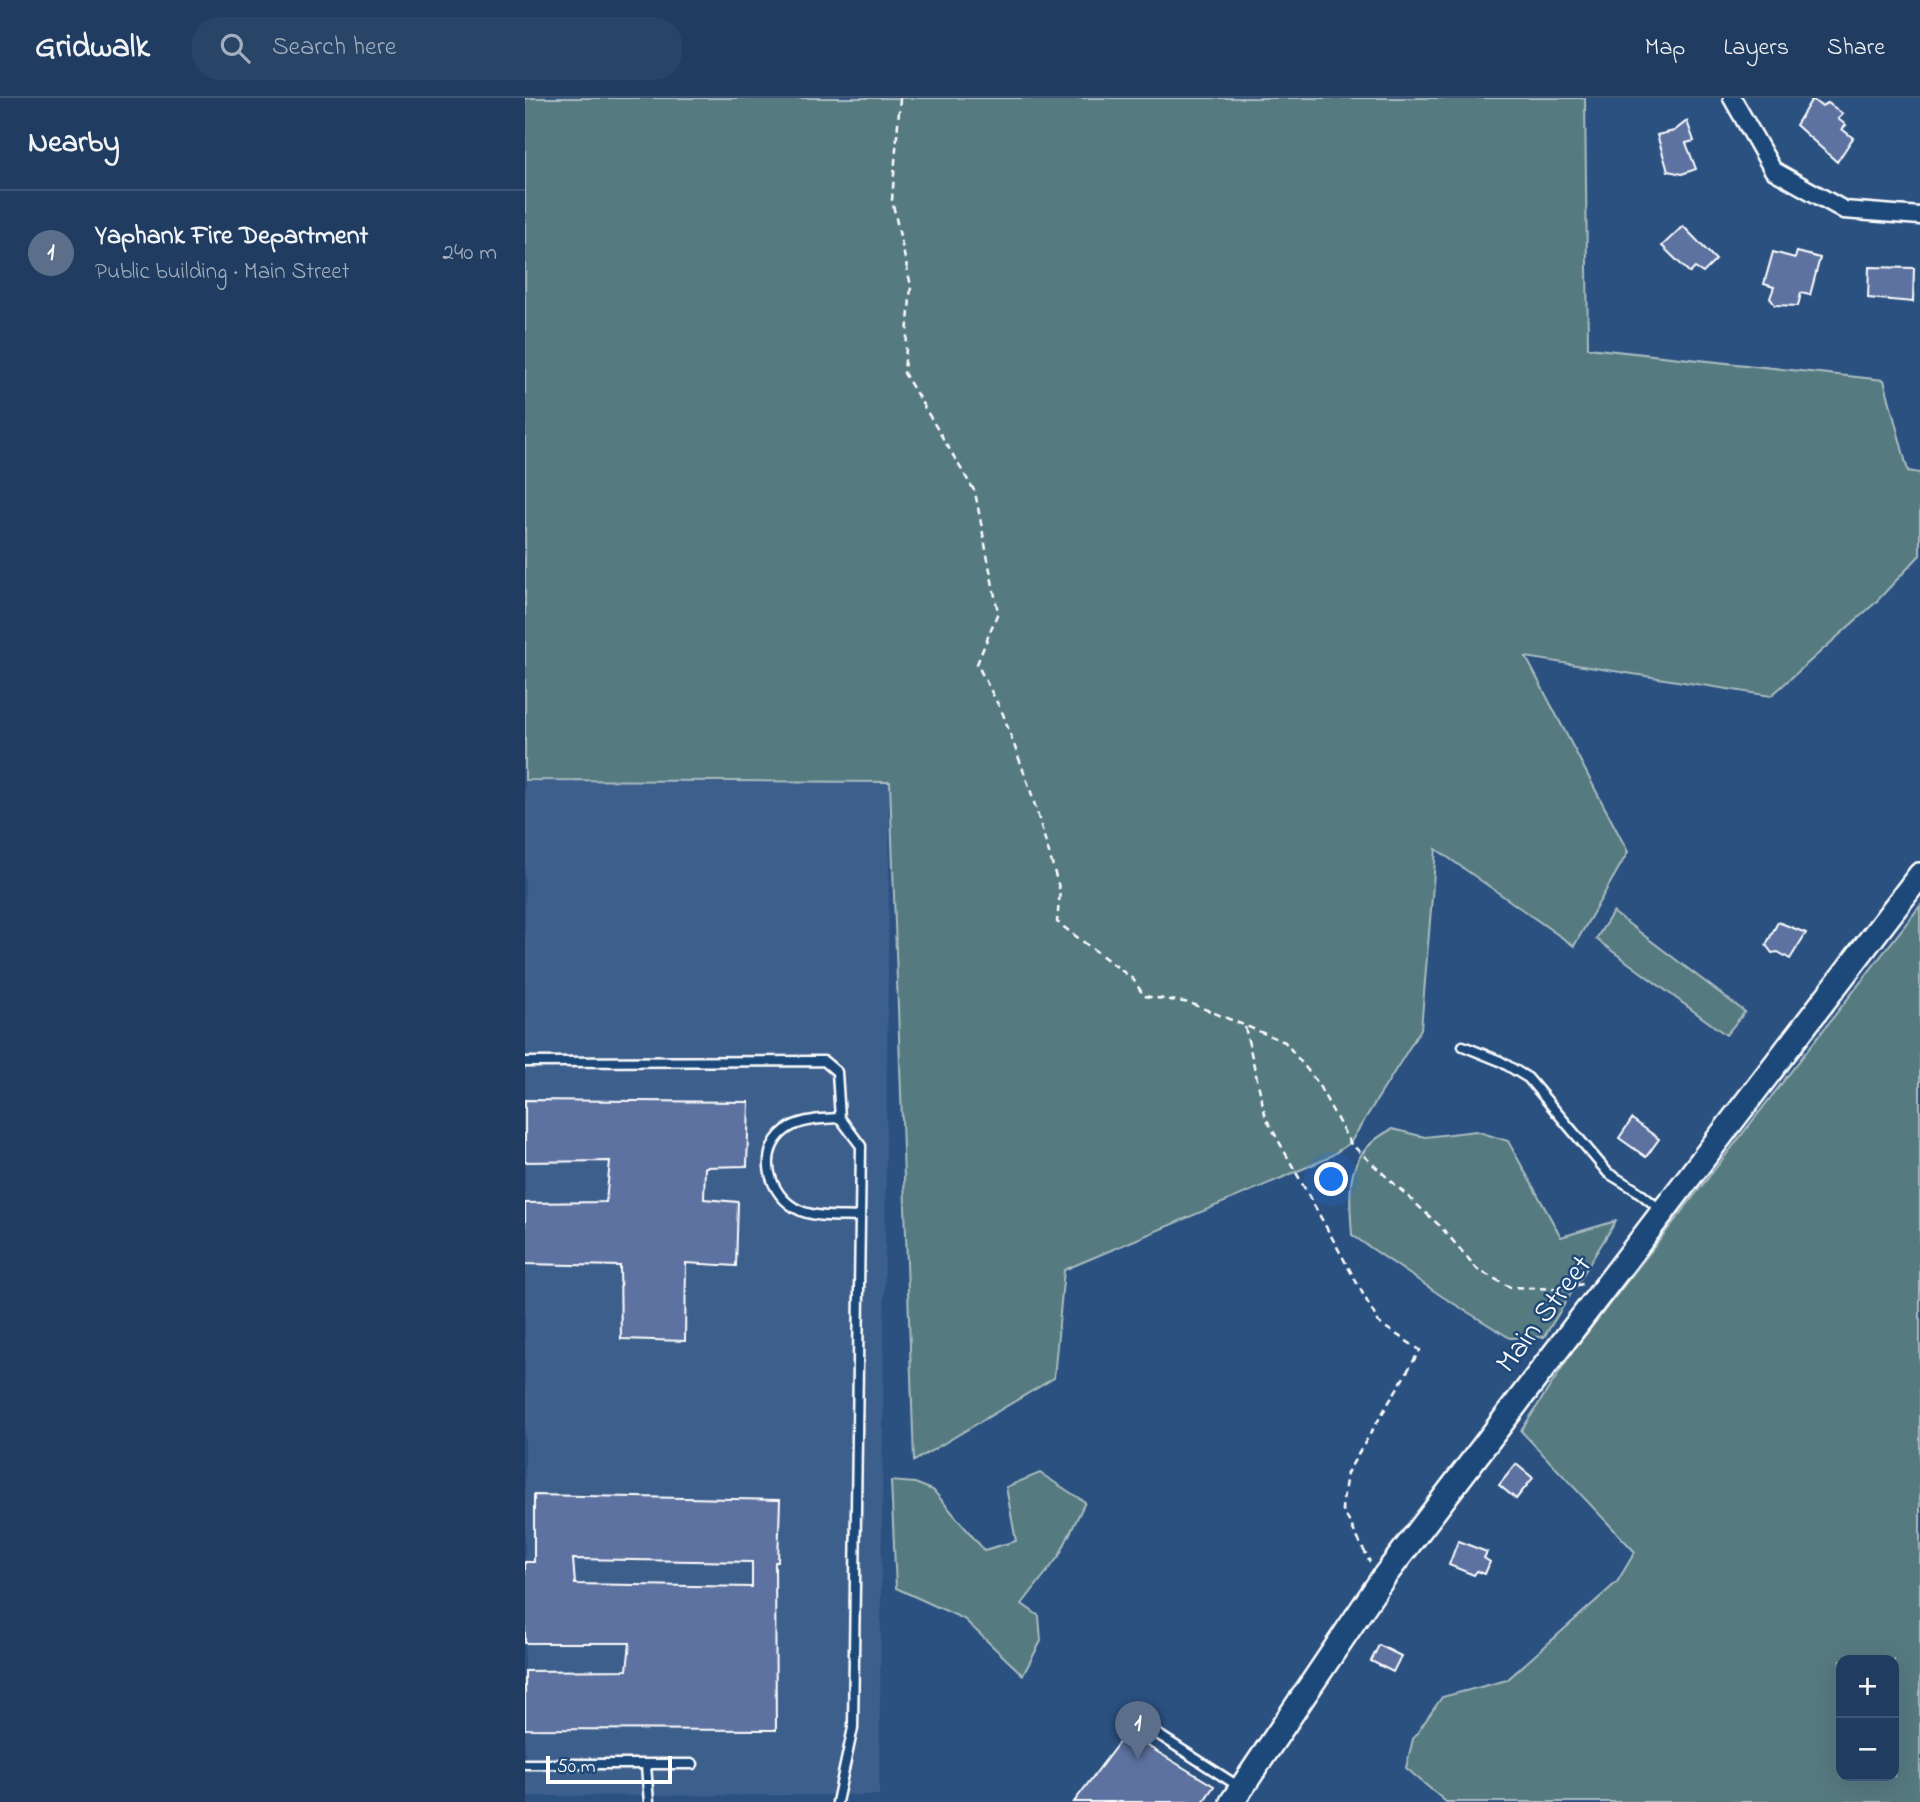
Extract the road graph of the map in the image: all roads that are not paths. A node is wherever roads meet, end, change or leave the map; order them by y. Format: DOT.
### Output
graph roads {
  1 [pos="1732,98"];
  2 [pos="1920,216"];
  3 [pos="1920,875"];
  4 [pos="1463,1046"];
  5 [pos="525,1062"];
  6 [pos="840,1118"];
  7 [pos="1664,1212"];
  8 [pos="860,1217"];
  9 [pos="1128,1715"];
  10 [pos="525,1764"];
  11 [pos="693,1764"];
  12 [pos="646,1766"];
  13 [pos="1236,1795"];
  14 [pos="649,1802"];
  15 [pos="837,1802"];
  1 -- 2 [label="street"];
  3 -- 7 [label="main road, Main Street"];
  4 -- 7 [label="lane"];
  5 -- 6 [label="lane"];
  6 -- 8 [label="lane"];
  6 -- 8 [label="lane"];
  7 -- 13 [label="main road, Main Street"];
  8 -- 15 [label="lane"];
  9 -- 13 [label="lane"];
  10 -- 12 [label="lane"];
  11 -- 12 [label="lane"];
  12 -- 14 [label="lane"];
}
